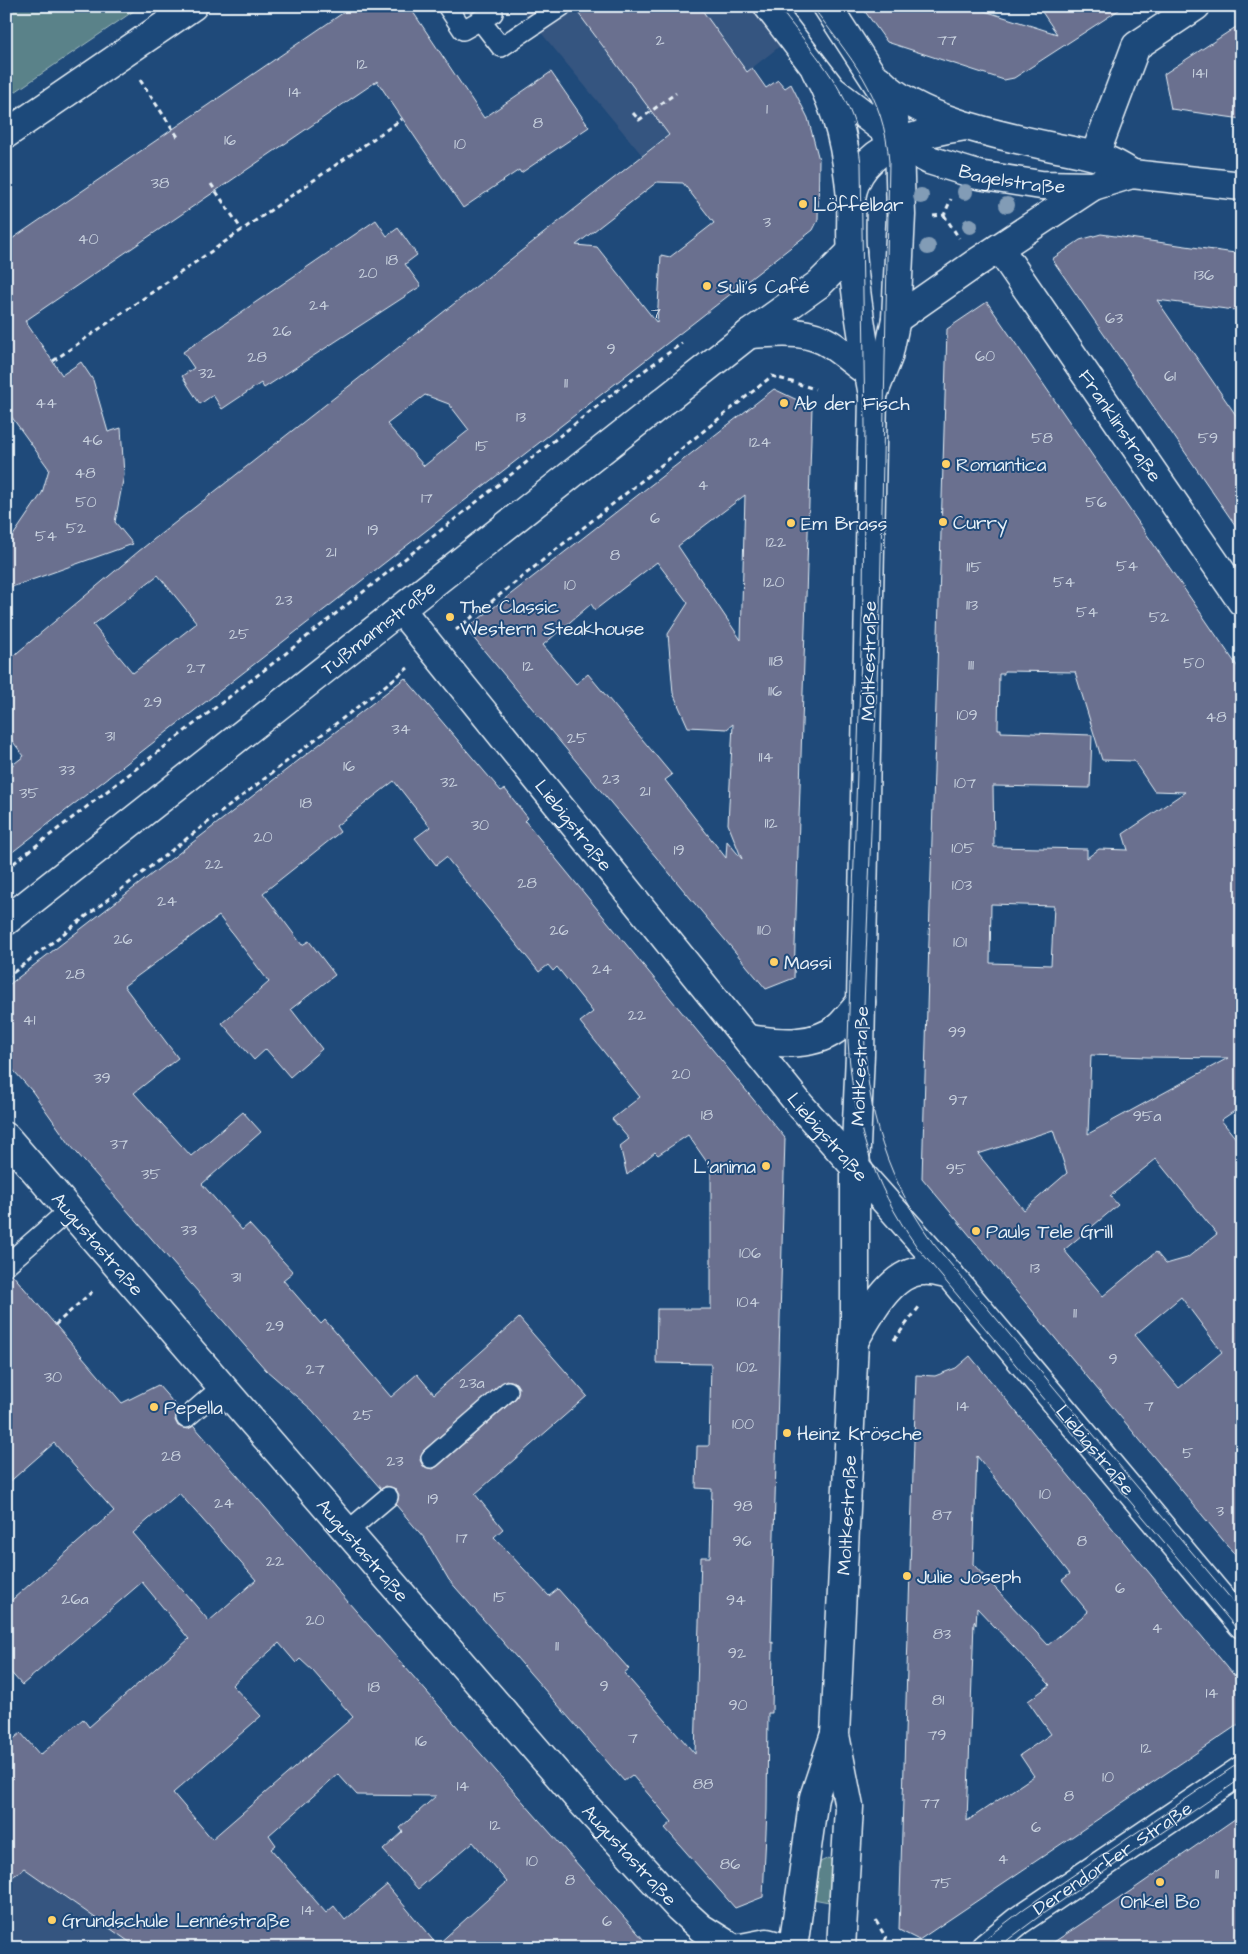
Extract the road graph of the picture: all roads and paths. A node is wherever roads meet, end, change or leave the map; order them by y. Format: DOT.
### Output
graph roads {
  1 [pos="193,6"];
  2 [pos="447,6"];
  3 [pos="562,6"];
  4 [pos="768,6"];
  5 [pos="1196,6"];
  6 [pos="484,13"];
  7 [pos="835,16"];
  8 [pos="122,55"];
  9 [pos="810,63"];
  10 [pos="868,69"];
  11 [pos="676,92"];
  12 [pos="633,113"];
  13 [pos="402,119"];
  14 [pos="968,126"];
  15 [pos="6,134"];
  16 [pos="178,137"];
  17 [pos="899,142"];
  18 [pos="1095,155"];
  19 [pos="1132,174"];
  20 [pos="210,184"];
  21 [pos="1093,186"];
  22 [pos="1242,186"];
  23 [pos="851,200"];
  24 [pos="242,230"];
  25 [pos="999,248"];
  26 [pos="852,251"];
  27 [pos="896,319"];
  28 [pos="750,334"];
  29 [pos="687,339"];
  30 [pos="52,361"];
  31 [pos="871,384"];
  32 [pos="1242,602"];
  33 [pos="401,610"];
  34 [pos="6,869"];
  35 [pos="6,921"];
  36 [pos="861,1002"];
  37 [pos="748,1039"];
  38 [pos="6,1137"];
  39 [pos="855,1169"];
  40 [pos="69,1210"];
  41 [pos="6,1265"];
  42 [pos="120,1268"];
  43 [pos="950,1275"];
  44 [pos="55,1325"];
  45 [pos="854,1341"];
  46 [pos="222,1387"];
  47 [pos="508,1391"];
  48 [pos="186,1418"];
  49 [pos="431,1458"];
  50 [pos="388,1497"];
  51 [pos="348,1531"];
  52 [pos="1242,1624"];
  53 [pos="835,1736"];
  54 [pos="1242,1770"];
  55 [pos="999,1944"];
  56 [pos="734,1948"];
  57 [pos="740,1948"];
  58 [pos="786,1948"];
  59 [pos="794,1948"];
  60 [pos="841,1948"];
  1 -- 8 [label="street"];
  2 -- 6 [label="lane"];
  3 -- 6 [label="lane"];
  4 -- 9 [label="street"];
  5 -- 18 [label="street"];
  7 -- 10 [label="street"];
  8 -- 15 [label="street"];
  8 -- 16 [label="path"];
  9 -- 17 [label="street, Bagelstraße"];
  9 -- 23 [label="street, Moltkestraße"];
  10 -- 14 [label="street, Bagelstraße"];
  10 -- 17 [label="street, Moltkestraße"];
  11 -- 12 [label="path"];
  13 -- 24 [label="path"];
  14 -- 17 [label="street, Bagelstraße"];
  14 -- 18 [label="street, Bagelstraße"];
  17 -- 21 [label="street, Bagelstraße"];
  17 -- 23 [label="street, Moltkestraße"];
  17 -- 27 [label="street, Moltkestraße"];
  18 -- 19 [label="street, Bagelstraße"];
  19 -- 21 [label="street, Bagelstraße"];
  19 -- 22 [label="street, Bagelstraße"];
  20 -- 24 [label="path"];
  21 -- 25 [label="street"];
  23 -- 26 [label="street, Moltkestraße"];
  24 -- 30 [label="path"];
  25 -- 27 [label="street"];
  25 -- 32 [label="street, Franklinstraße"];
  26 -- 28 [label="street, Tußmannstraße"];
  26 -- 31 [label="street, Moltkestraße"];
  27 -- 31 [label="street, Moltkestraße"];
  28 -- 31 [label="street"];
  28 -- 33 [label="street, Tußmannstraße"];
  29 -- 34 [label="path"];
  31 -- 36 [label="street, Moltkestraße"];
  33 -- 35 [label="street, Tußmannstraße"];
  33 -- 37 [label="street, Liebigstraße"];
  36 -- 37 [label="street"];
  36 -- 39 [label="street, Moltkestraße"];
  37 -- 39 [label="street, Liebigstraße"];
  38 -- 40 [label="street, Augustastraße"];
  39 -- 43 [label="street, Liebigstraße"];
  39 -- 45 [label="street, Moltkestraße"];
  40 -- 41 [label="lane"];
  40 -- 42 [label="street, Augustastraße"];
  42 -- 44 [label="path"];
  42 -- 46 [label="street, Augustastraße"];
  43 -- 45 [label="street"];
  43 -- 52 [label="street, Liebigstraße"];
  45 -- 53 [label="street, Moltkestraße"];
  46 -- 48 [label="lane"];
  46 -- 51 [label="street, Augustastraße"];
  47 -- 49 [label="lane"];
  50 -- 51 [label="lane"];
  51 -- 56 [label="street, Augustastraße"];
  53 -- 59 [label="street, Moltkestraße"];
  53 -- 60 [label="street, Moltkestraße"];
  54 -- 55 [label="street, Derendorfer Straße"];
  57 -- 58 [label="street"];
}
